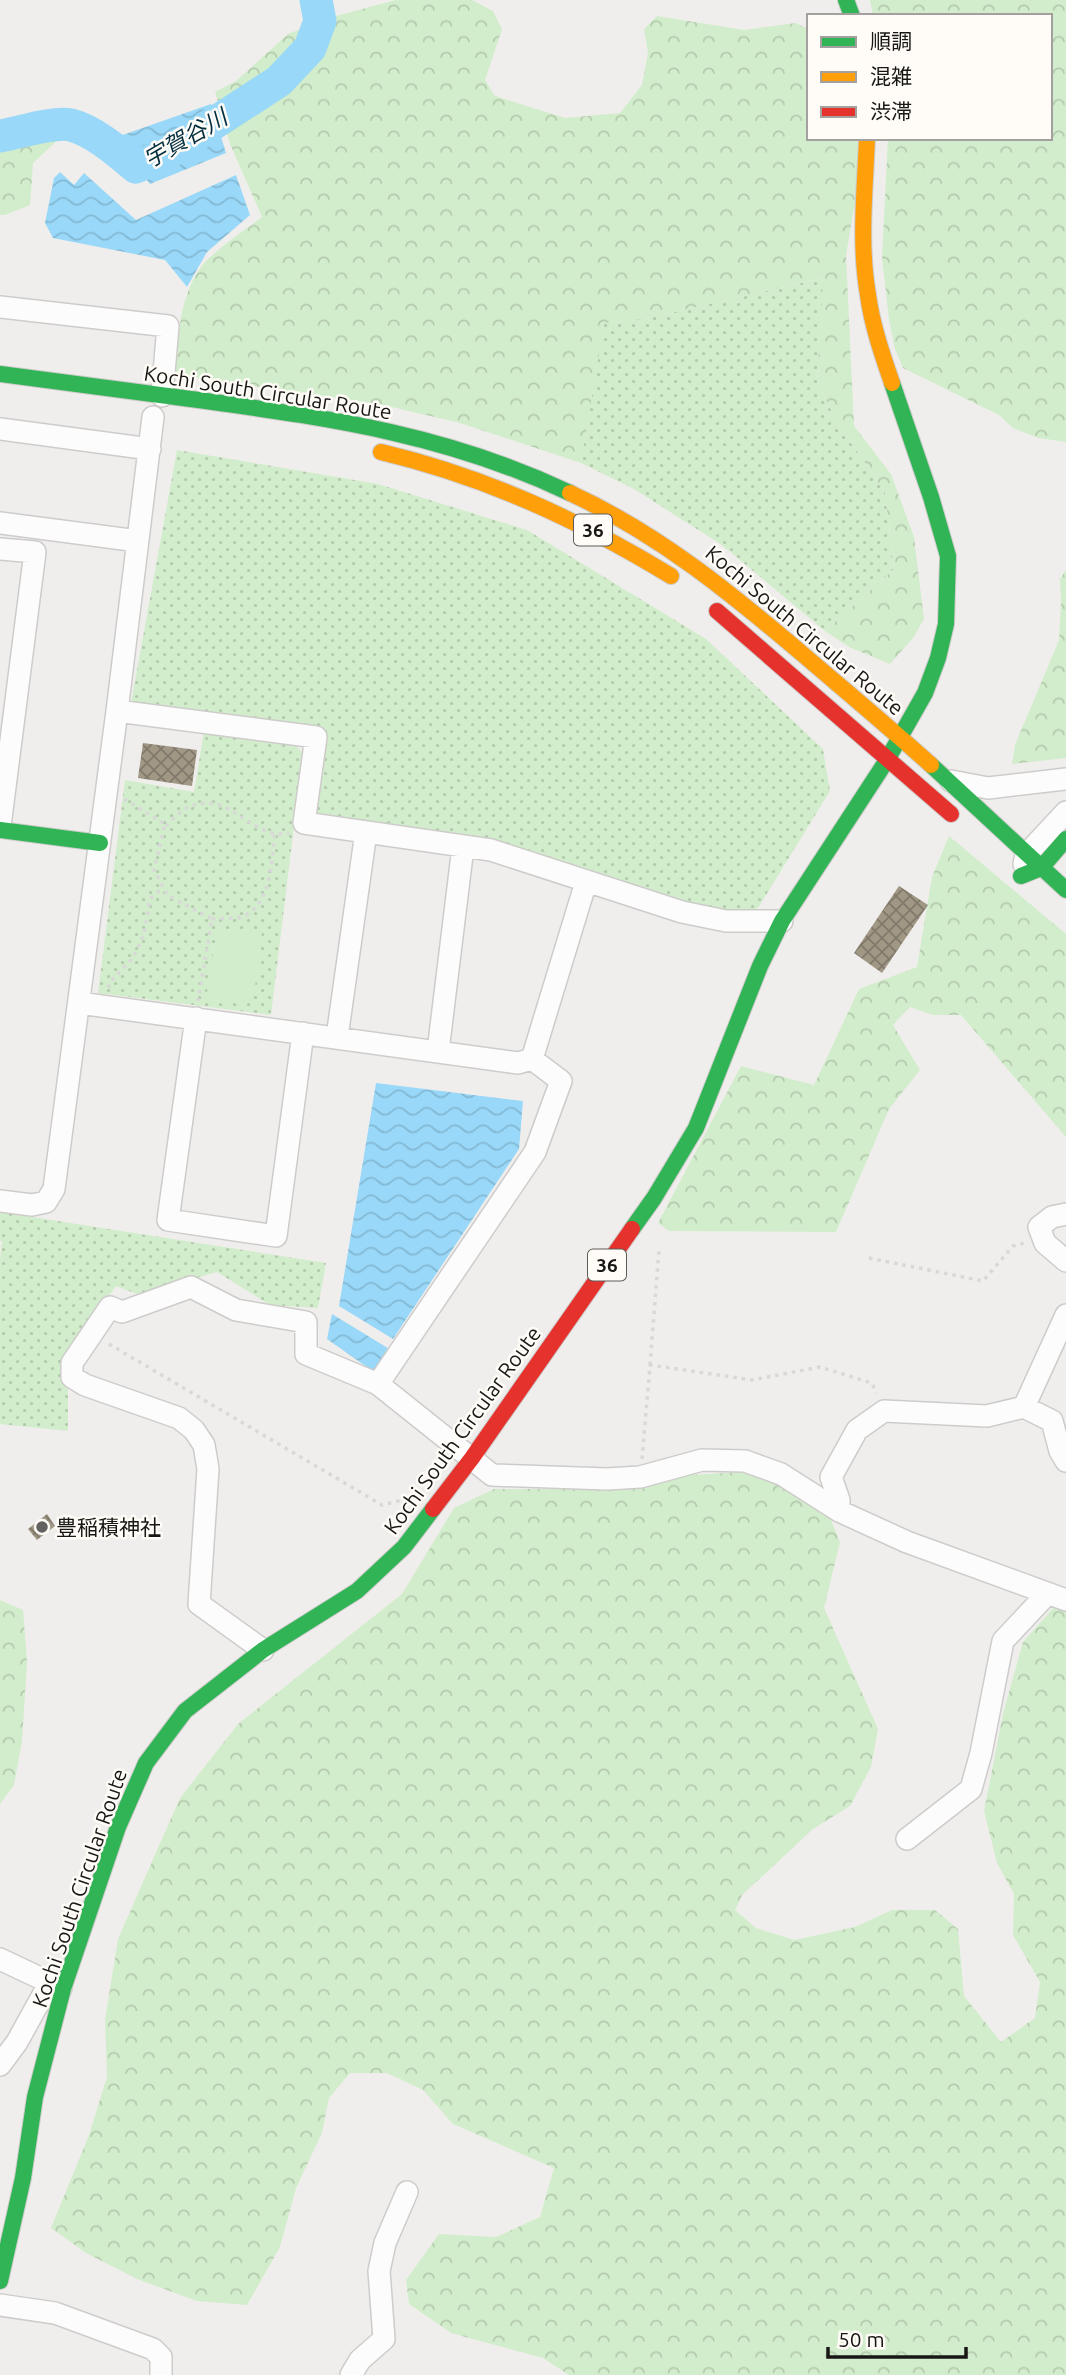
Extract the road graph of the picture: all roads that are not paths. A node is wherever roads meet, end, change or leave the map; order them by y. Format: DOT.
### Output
graph roads {
  1 [pos="867,140"];
  2 [pos="0,307"];
  3 [pos="0,373"];
  4 [pos="162,396"];
  5 [pos="153,417"];
  6 [pos="0,429"];
  7 [pos="150,449"];
  8 [pos="369,450"];
  9 [pos="0,523"];
  10 [pos="138,541"];
  11 [pos="0,548"];
  12 [pos="681,584"];
  13 [pos="700,598"];
  14 [pos="117,711"];
  15 [pos="900,737"];
  16 [pos="887,760"];
  17 [pos="946,779"];
  18 [pos="1066,779"];
  19 [pos="1066,812"];
  20 [pos="960,822"];
  21 [pos="0,828"];
  22 [pos="366,832"];
  23 [pos="1066,839"];
  24 [pos="100,843"];
  25 [pos="463,847"];
  26 [pos="1026,870"];
  27 [pos="586,882"];
  28 [pos="1066,890"];
  29 [pos="782,921"];
  30 [pos="90,1004"];
  31 [pos="196,1018"];
  32 [pos="303,1032"];
  33 [pos="337,1037"];
  34 [pos="438,1051"];
  35 [pos="532,1059"];
  36 [pos="0,1201"];
  37 [pos="1066,1214"];
  38 [pos="1066,1261"];
  39 [pos="1066,1315"];
  40 [pos="378,1384"];
  41 [pos="1024,1407"];
  42 [pos="472,1458"];
  43 [pos="1066,1461"];
  44 [pos="839,1511"];
  45 [pos="1057,1597"];
  46 [pos="263,1650"];
  47 [pos="907,1839"];
  48 [pos="0,1959"];
  49 [pos="56,1986"];
  50 [pos="0,2064"];
  51 [pos="407,2192"];
  52 [pos="0,2281"];
  53 [pos="0,2305"];
  54 [pos="161,2375"];
  55 [pos="351,2375"];
  1 -- 15 [label="main road, Kochi South Circular Route / 36"];
  2 -- 4 [label="street"];
  3 -- 4 [label="main road, Kochi South Circular Route / 36"];
  4 -- 15 [label="main road, Kochi South Circular Route / 36"];
  5 -- 7 [label="street"];
  6 -- 7 [label="street"];
  7 -- 10 [label="street"];
  8 -- 12 [label="main road, Kochi South Circular Route / 36"];
  9 -- 10 [label="street"];
  10 -- 14 [label="street"];
  11 -- 21 [label="street"];
  13 -- 16 [label="main road, Kochi South Circular Route"];
  14 -- 22 [label="street"];
  14 -- 24 [label="street"];
  15 -- 16 [label="main road, Kochi South Circular Route / 36"];
  15 -- 17 [label="main road, Kochi South Circular Route / 36"];
  16 -- 20 [label="main road, Kochi South Circular Route"];
  16 -- 29 [label="main road, Kochi South Circular Route / 36"];
  17 -- 18 [label="street"];
  17 -- 26 [label="main road, Kochi South Circular Route / 36"];
  19 -- 26 [label="street"];
  21 -- 24 [label="main road"];
  22 -- 25 [label="street"];
  22 -- 33 [label="street"];
  23 -- 26 [label="main road"];
  24 -- 30 [label="street"];
  25 -- 27 [label="street"];
  25 -- 34 [label="street"];
  26 -- 28 [label="main road, Kochi South Circular Route / 36"];
  27 -- 29 [label="street"];
  27 -- 35 [label="street"];
  29 -- 42 [label="main road, Kochi South Circular Route / 36"];
  30 -- 31 [label="street"];
  30 -- 36 [label="street"];
  31 -- 32 [label="street"];
  31 -- 32 [label="street"];
  32 -- 33 [label="street"];
  33 -- 34 [label="street"];
  34 -- 35 [label="street"];
  35 -- 40 [label="street"];
  37 -- 38 [label="street"];
  39 -- 41 [label="street"];
  40 -- 42 [label="street"];
  40 -- 46 [label="street"];
  41 -- 43 [label="street"];
  41 -- 44 [label="street"];
  42 -- 44 [label="street"];
  42 -- 46 [label="main road, Kochi South Circular Route / 36"];
  44 -- 45 [label="street"];
  45 -- 47 [label="street"];
  46 -- 49 [label="main road, Kochi South Circular Route / 36"];
  48 -- 49 [label="street"];
  49 -- 50 [label="street"];
  49 -- 52 [label="main road, Kochi South Circular Route / 36"];
  51 -- 55 [label="street"];
  53 -- 54 [label="street"];
}
